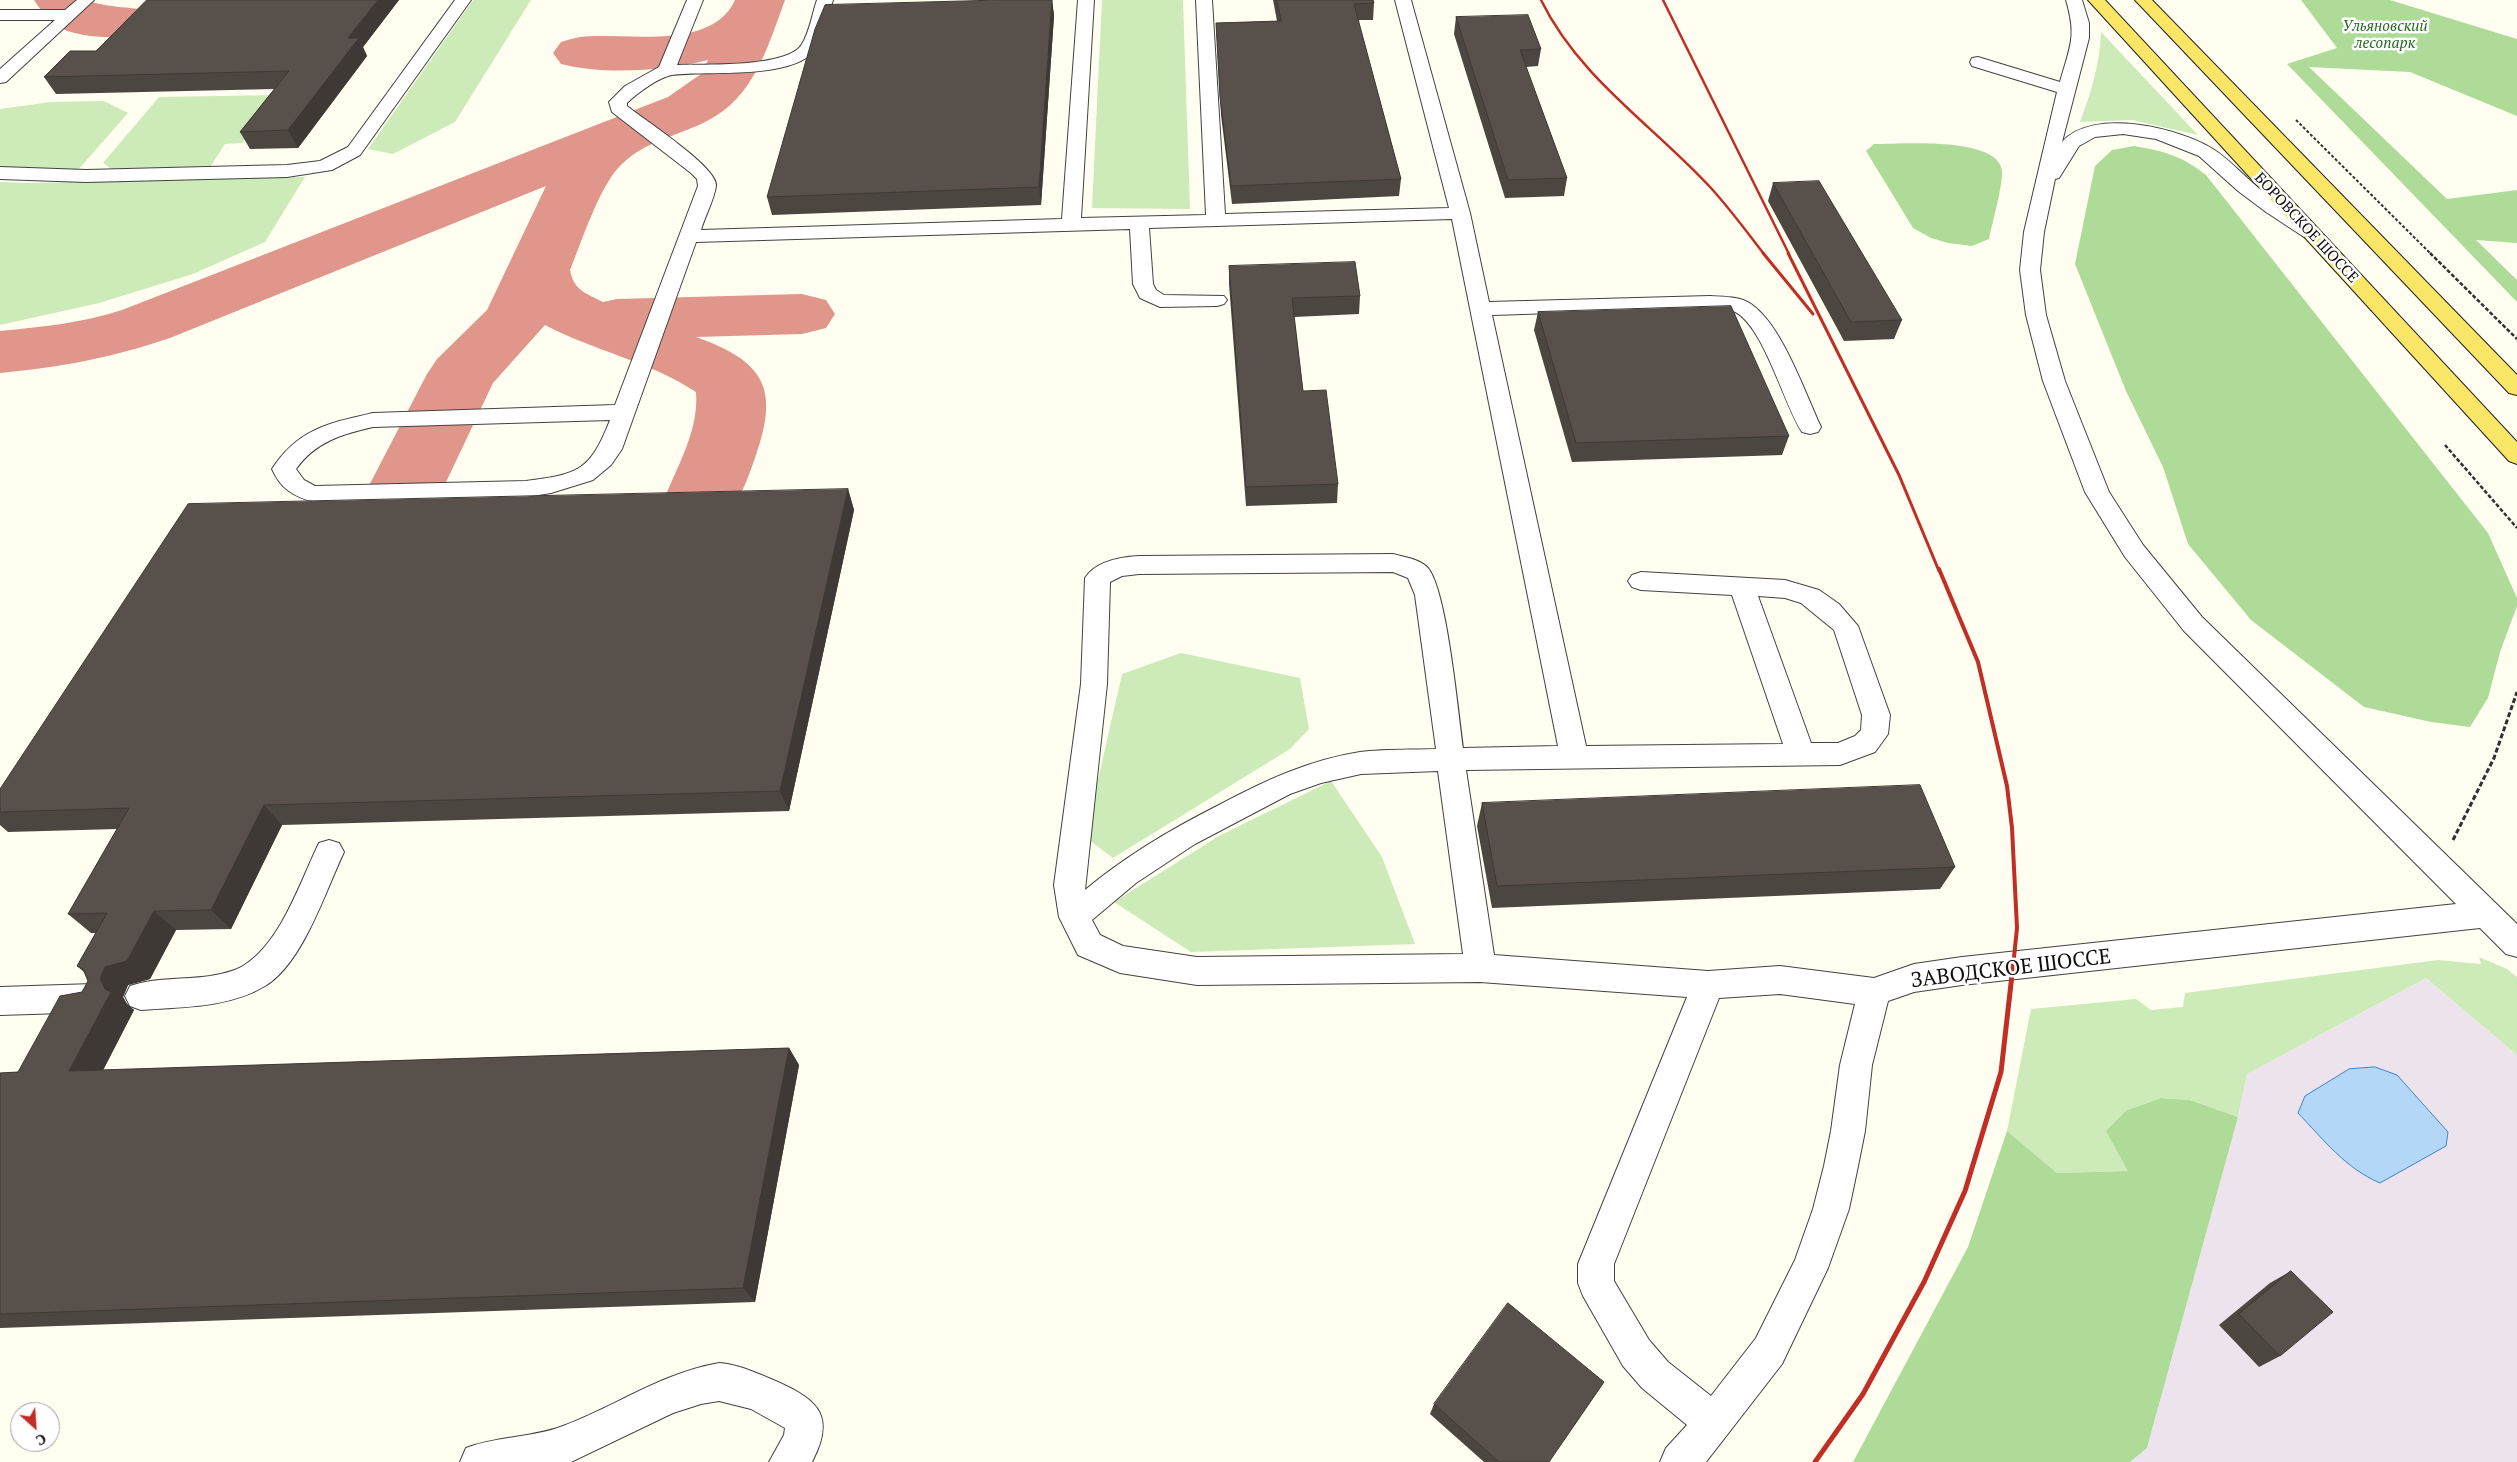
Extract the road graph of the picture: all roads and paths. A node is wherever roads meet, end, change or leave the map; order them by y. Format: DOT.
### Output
graph roads {
  1 [pos="86,0"];
  2 [pos="463,0"];
  3 [pos="695,0"];
  4 [pos="825,0"];
  5 [pos="1086,0"];
  6 [pos="1204,0"];
  7 [pos="1403,0"];
  8 [pos="2074,0"];
  9 [pos="2096,0"];
  10 [pos="2143,0"];
  11 [pos="0,15"];
  12 [pos="70,15"];
  13 [pos="1978,62"];
  14 [pos="666,70"];
  15 [pos="0,78"];
  16 [pos="2066,90"];
  17 [pos="2294,118"];
  18 [pos="0,173"];
  19 [pos="2044,188"];
  20 [pos="1460,213"];
  21 [pos="1216,220"];
  22 [pos="1139,222"];
  23 [pos="1071,223"];
  24 [pos="2311,233"];
  25 [pos="688,236"];
  26 [pos="1217,300"];
  27 [pos="1480,309"];
  28 [pos="2517,339"];
  29 [pos="2517,388"];
  30 [pos="624,412"];
  31 [pos="1810,427"];
  32 [pos="2445,445"];
  33 [pos="2517,456"];
  34 [pos="2517,528"];
  35 [pos="1641,581"];
  36 [pos="1742,587"];
  37 [pos="2517,692"];
  38 [pos="1801,755"];
  39 [pos="1574,756"];
  40 [pos="1451,760"];
  41 [pos="2451,844"];
  42 [pos="329,852"];
  43 [pos="2486,914"];
  44 [pos="1074,917"];
  45 [pos="2517,944"];
  46 [pos="1480,968"];
  47 [pos="1708,985"];
  48 [pos="1874,992"];
  49 [pos="141,996"];
  50 [pos="94,998"];
  51 [pos="0,1001"];
  52 [pos="1714,1423"];
  53 [pos="480,1462"];
  54 [pos="789,1462"];
  55 [pos="1680,1462"];
  1 -- 12 [label="street"];
  2 -- 18 [label="street"];
  3 -- 14 [label="street"];
  4 -- 14 [label="street"];
  5 -- 23 [label="street"];
  6 -- 21 [label="street"];
  7 -- 20 [label="street"];
  8 -- 16 [label="street"];
  9 -- 24 [label="main road, БОРОВСКОЕ ШОССЕ"];
  10 -- 29 [label="main road"];
  11 -- 12 [label="street"];
  12 -- 15 [label="street"];
  13 -- 16 [label="street"];
  14 -- 25 [label="street"];
  16 -- 19 [label="street"];
  17 -- 28 [label="path"];
  19 -- 24 [label="street"];
  19 -- 43 [label="street"];
  20 -- 21 [label="street"];
  20 -- 27 [label="street"];
  21 -- 22 [label="street"];
  22 -- 23 [label="street"];
  22 -- 26 [label="street"];
  23 -- 25 [label="street"];
  24 -- 33 [label="main road, БОРОВСКОЕ ШОССЕ"];
  25 -- 30 [label="street"];
  27 -- 31 [label="street"];
  27 -- 39 [label="street"];
  30 -- 30 [label="street"];
  32 -- 34 [label="path"];
  35 -- 36 [label="street"];
  36 -- 38 [label="street"];
  36 -- 38 [label="street"];
  37 -- 41 [label="path"];
  38 -- 39 [label="street"];
  39 -- 40 [label="street"];
  40 -- 44 [label="street"];
  40 -- 44 [label="street"];
  40 -- 46 [label="street"];
  42 -- 49 [label="street"];
  43 -- 45 [label="street"];
  43 -- 48 [label="street, ЗАВОДСКОЕ ШОССЕ"];
  44 -- 46 [label="street"];
  46 -- 47 [label="street"];
  47 -- 48 [label="street"];
  47 -- 52 [label="street"];
  48 -- 52 [label="street"];
  50 -- 51 [label="street"];
  52 -- 55 [label="street"];
  53 -- 54 [label="street"];
}
